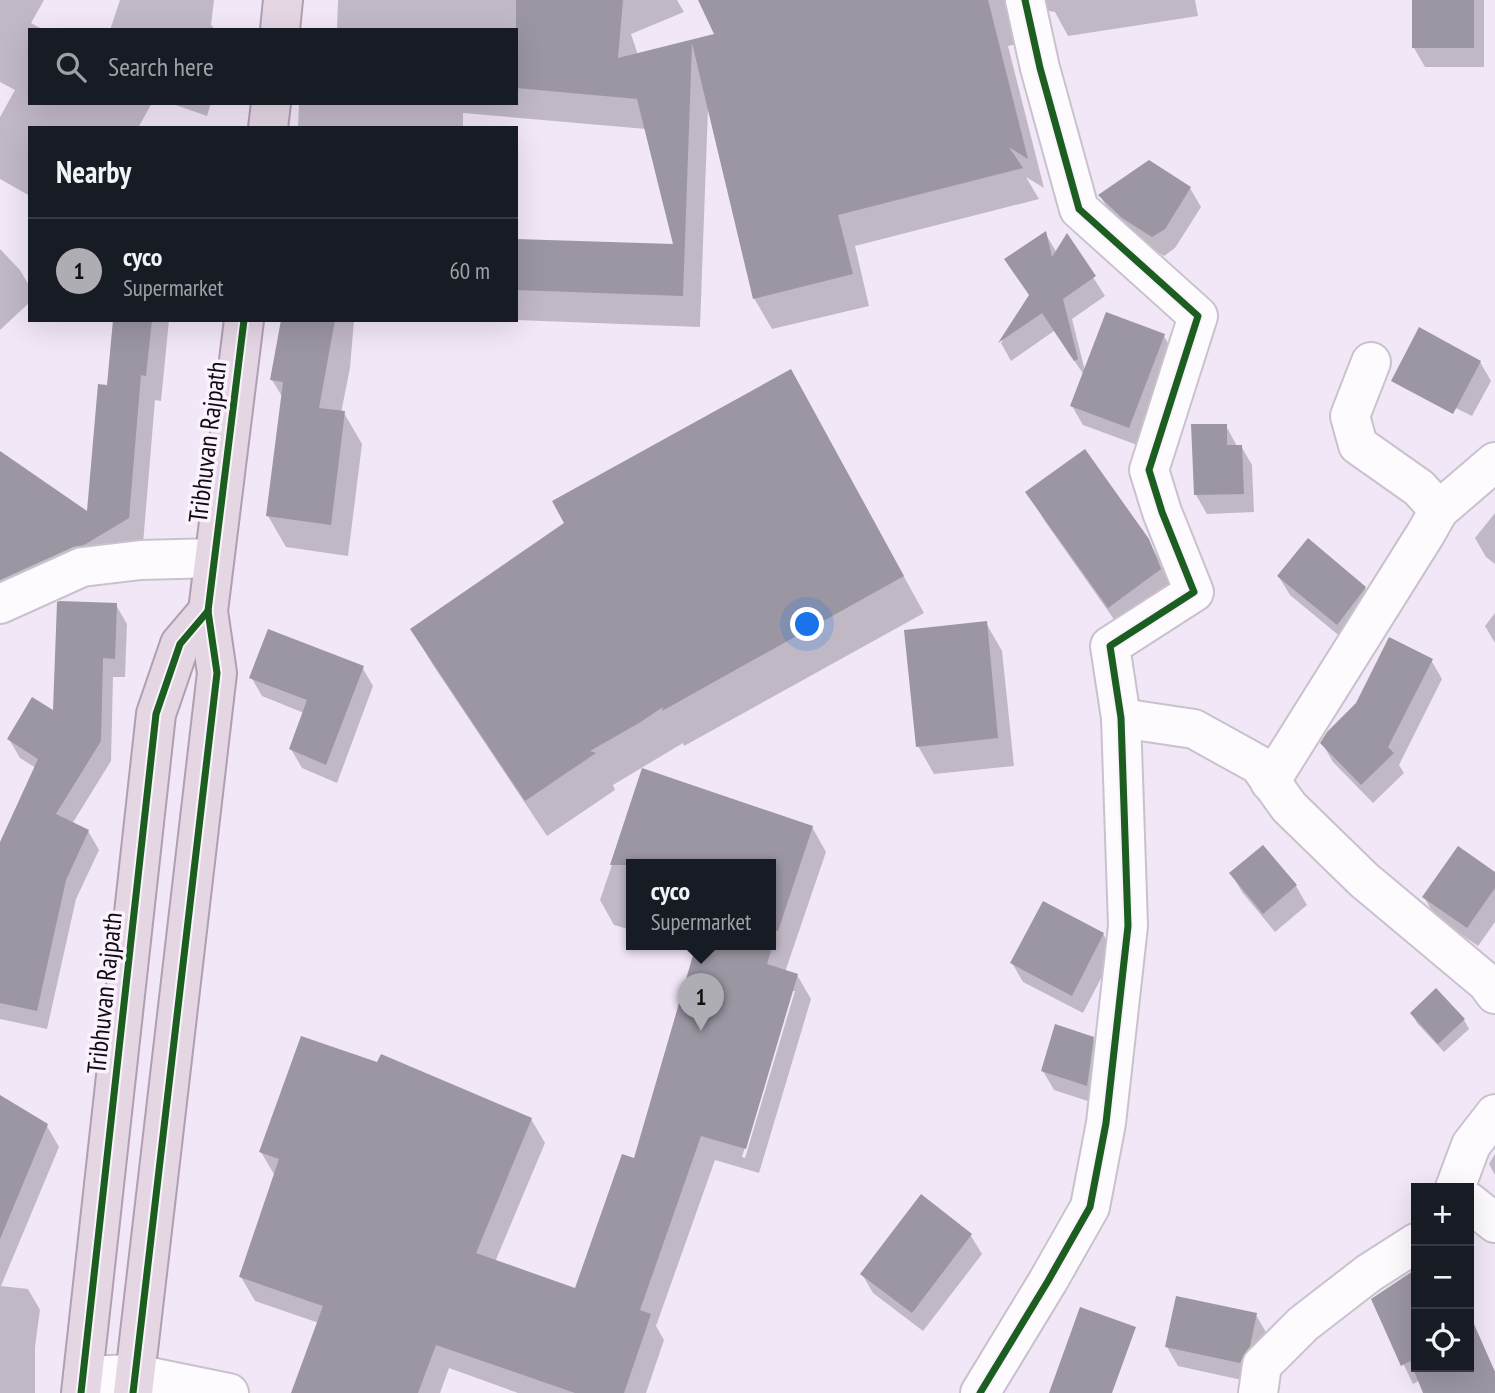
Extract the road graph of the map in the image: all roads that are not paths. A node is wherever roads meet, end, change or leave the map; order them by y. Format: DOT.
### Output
graph roads {
  1 [pos="284,0"];
  2 [pos="1025,0"];
  3 [pos="280,28"];
  4 [pos="271,105"];
  5 [pos="268,126"];
  6 [pos="244,322"];
  7 [pos="1371,362"];
  8 [pos="1495,462"];
  9 [pos="1438,510"];
  10 [pos="214,558"];
  11 [pos="0,604"];
  12 [pos="208,611"];
  13 [pos="1121,719"];
  14 [pos="1270,782"];
  15 [pos="1495,994"];
  16 [pos="1495,1114"];
  17 [pos="1457,1183"];
  18 [pos="1474,1206"];
  19 [pos="1495,1223"];
  20 [pos="1411,1246"];
  21 [pos="135,1384"];
  22 [pos="82,1385"];
  23 [pos="229,1393"];
  24 [pos="979,1393"];
  25 [pos="1258,1393"];
  1 -- 3 [label="highway"];
  2 -- 13 [label="street"];
  4 -- 5 [label="highway"];
  6 -- 10 [label="highway, Tribhuvan Rajpath"];
  7 -- 9 [label="street"];
  8 -- 9 [label="street"];
  9 -- 14 [label="street"];
  10 -- 11 [label="street"];
  10 -- 12 [label="highway, Tribhuvan Rajpath"];
  12 -- 21 [label="highway, Tribhuvan Rajpath"];
  12 -- 22 [label="highway, Tribhuvan Rajpath"];
  13 -- 14 [label="street"];
  13 -- 24 [label="street"];
  14 -- 15 [label="street"];
  16 -- 17 [label="street"];
  18 -- 19 [label="street"];
  20 -- 25 [label="street"];
  21 -- 22 [label="street"];
  21 -- 23 [label="street"];
}
